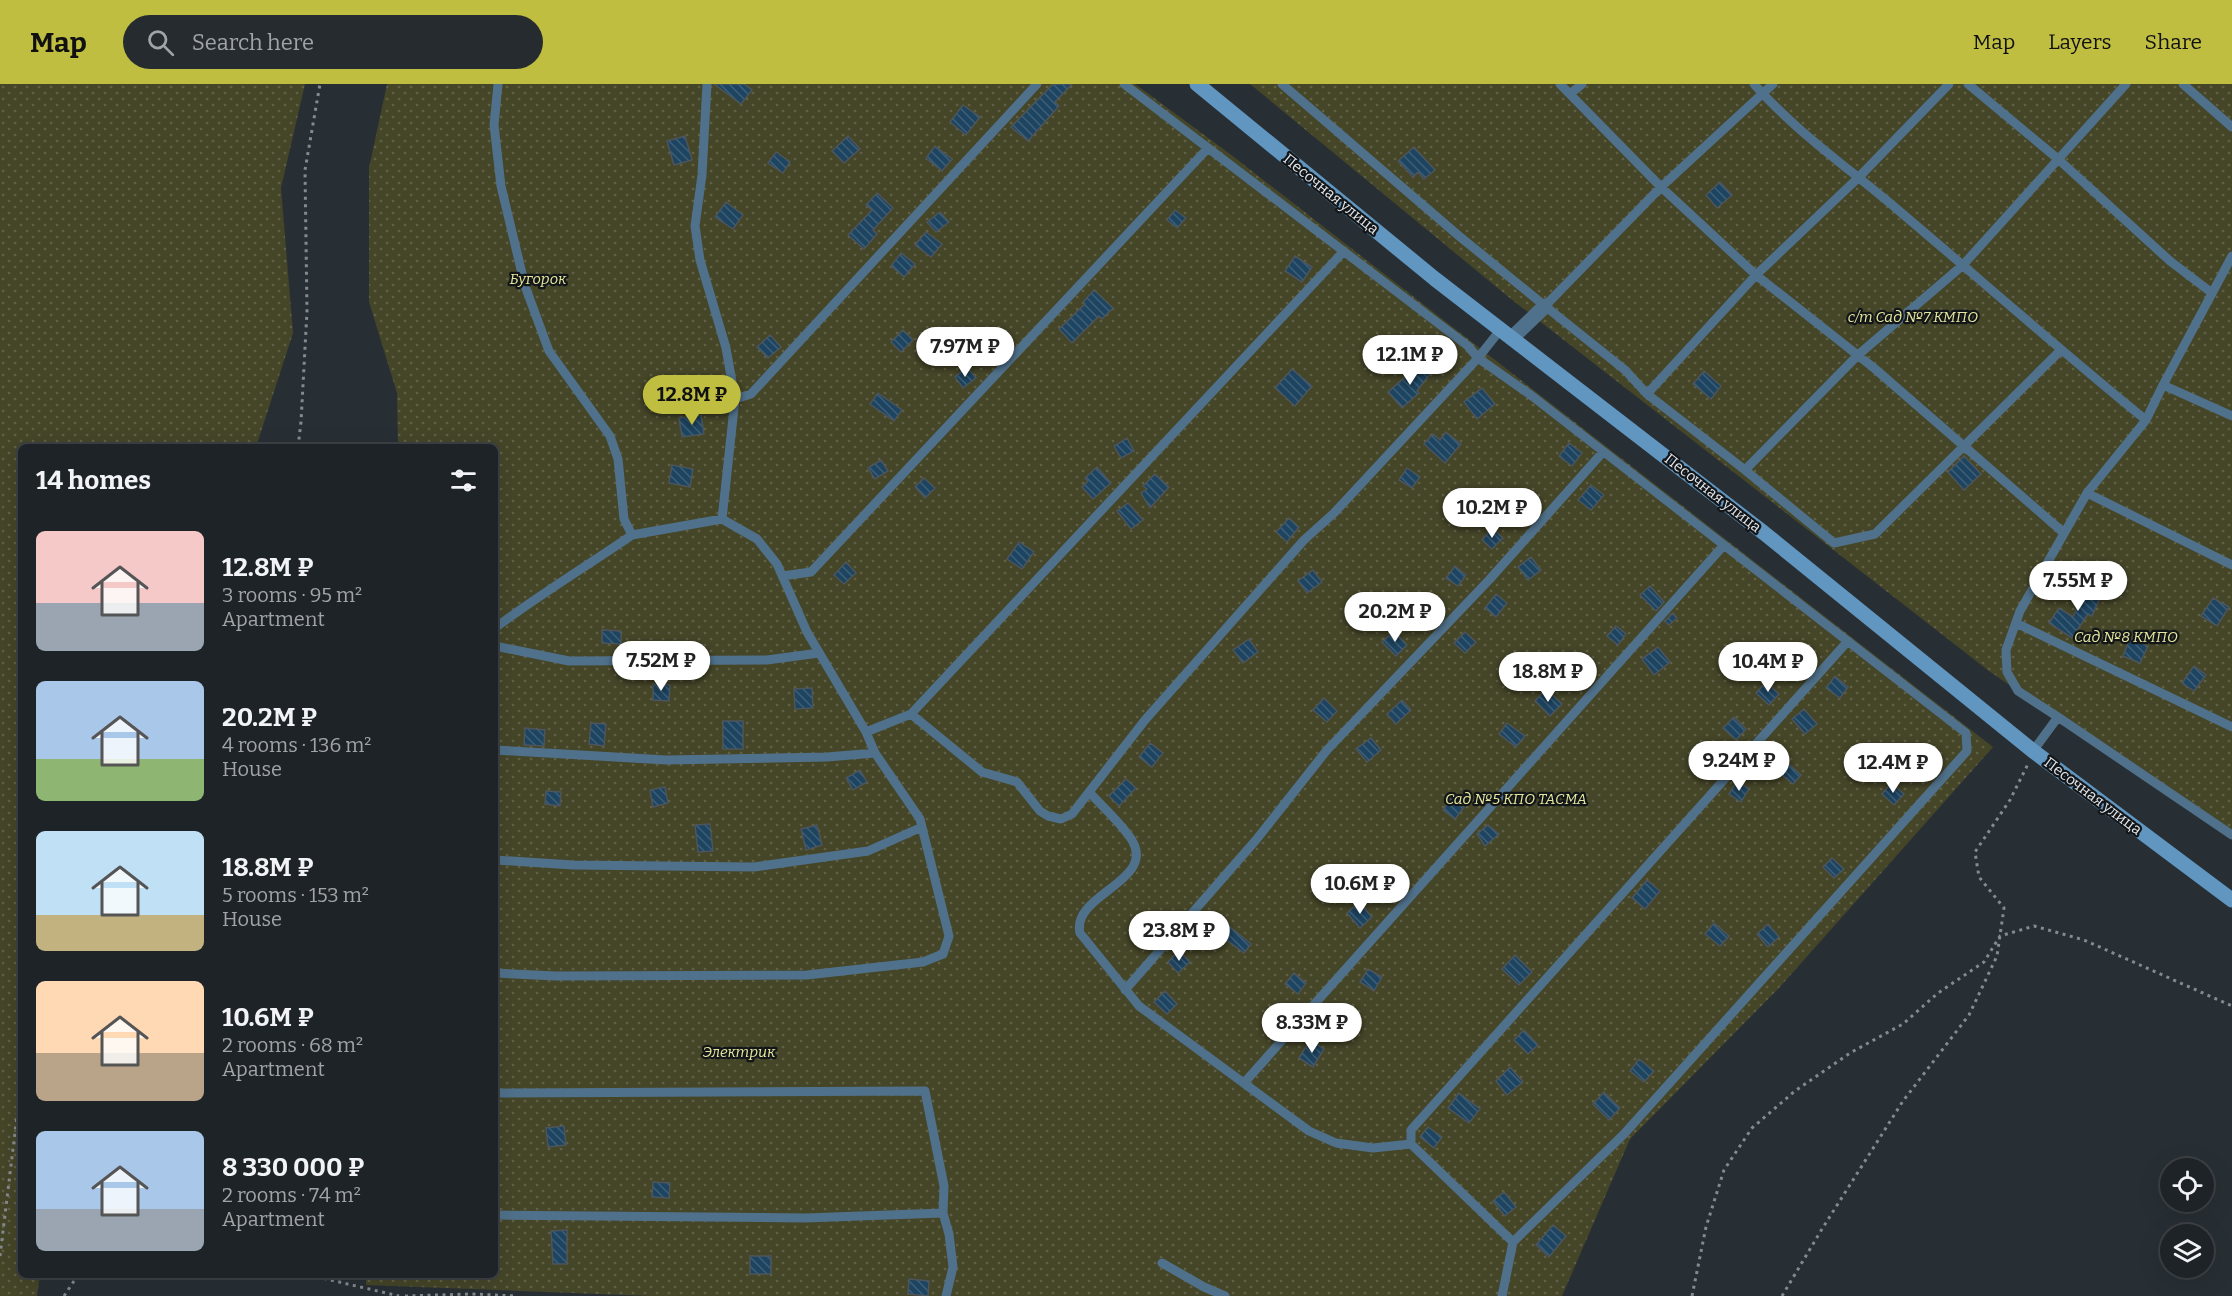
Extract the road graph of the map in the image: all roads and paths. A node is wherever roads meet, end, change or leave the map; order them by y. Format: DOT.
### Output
graph roads {
  1 [pos="320,84"];
  2 [pos="498,84"];
  3 [pos="707,84"];
  4 [pos="1037,84"];
  5 [pos="1124,84"];
  6 [pos="1197,84"];
  7 [pos="1282,84"];
  8 [pos="1560,84"];
  9 [pos="1582,84"];
  10 [pos="1754,84"];
  11 [pos="1773,84"];
  12 [pos="1949,84"];
  13 [pos="1968,84"];
  14 [pos="2126,84"];
  15 [pos="2183,84"];
  16 [pos="1570,94"];
  17 [pos="1763,94"];
  18 [pos="2232,127"];
  19 [pos="1208,148"];
  20 [pos="2058,159"];
  21 [pos="1859,177"];
  22 [pos="1661,187"];
  23 [pos="1344,251"];
  24 [pos="2232,256"];
  25 [pos="1963,265"];
  26 [pos="2228,273"];
  27 [pos="1756,275"];
  28 [pos="2212,293"];
  29 [pos="1545,306"];
  30 [pos="1506,333"];
  31 [pos="2061,351"];
  32 [pos="1858,355"];
  33 [pos="1478,358"];
  34 [pos="2163,385"];
  35 [pos="1647,394"];
  36 [pos="735,399"];
  37 [pos="2232,416"];
  38 [pos="2146,420"];
  39 [pos="298,444"];
  40 [pos="1965,447"];
  41 [pos="1603,452"];
  42 [pos="1745,470"];
  43 [pos="2087,494"];
  44 [pos="722,519"];
  45 [pos="2064,533"];
  46 [pos="632,535"];
  47 [pos="1724,545"];
  48 [pos="2232,565"];
  49 [pos="782,576"];
  50 [pos="2016,623"];
  51 [pos="498,626"];
  52 [pos="1848,641"];
  53 [pos="498,647"];
  54 [pos="819,652"];
  55 [pos="911,714"];
  56 [pos="2058,717"];
  57 [pos="2232,727"];
  58 [pos="866,732"];
  59 [pos="498,750"];
  60 [pos="2033,751"];
  61 [pos="875,753"];
  62 [pos="1090,793"];
  63 [pos="922,827"];
  64 [pos="2232,836"];
  65 [pos="498,860"];
  66 [pos="2232,900"];
  67 [pos="2000,936"];
  68 [pos="498,973"];
  69 [pos="1125,990"];
  70 [pos="2232,1006"];
  71 [pos="1244,1083"];
  72 [pos="498,1093"];
  73 [pos="18,1108"];
  74 [pos="1411,1144"];
  75 [pos="943,1213"];
  76 [pos="498,1215"];
  77 [pos="1513,1242"];
  78 [pos="0,1256"];
  79 [pos="1162,1263"];
  80 [pos="76,1278"];
  81 [pos="322,1278"];
  82 [pos="64,1296"];
  83 [pos="399,1296"];
  84 [pos="405,1296"];
  85 [pos="516,1296"];
  86 [pos="946,1296"];
  87 [pos="1225,1296"];
  88 [pos="1502,1296"];
  89 [pos="1692,1296"];
  90 [pos="1782,1296"];
  1 -- 39 [label="path"];
  2 -- 46 [label="lane"];
  3 -- 36 [label="lane"];
  4 -- 36 [label="lane"];
  5 -- 19 [label="lane"];
  6 -- 30 [label="main road, Песочная улица"];
  7 -- 29 [label="lane"];
  8 -- 16 [label="lane"];
  9 -- 16 [label="lane"];
  10 -- 17 [label="lane"];
  11 -- 17 [label="lane"];
  12 -- 21 [label="lane"];
  13 -- 20 [label="lane"];
  14 -- 20 [label="lane"];
  15 -- 18 [label="lane"];
  16 -- 22 [label="lane"];
  17 -- 21 [label="lane"];
  17 -- 22 [label="lane"];
  19 -- 23 [label="lane"];
  19 -- 49 [label="lane"];
  20 -- 25 [label="lane"];
  20 -- 28 [label="lane"];
  21 -- 25 [label="lane"];
  21 -- 27 [label="lane"];
  22 -- 27 [label="lane"];
  22 -- 29 [label="lane"];
  23 -- 33 [label="lane"];
  23 -- 55 [label="lane"];
  24 -- 26 [label="lane"];
  25 -- 31 [label="lane"];
  25 -- 32 [label="lane"];
  26 -- 28 [label="lane"];
  27 -- 32 [label="lane"];
  27 -- 35 [label="lane"];
  28 -- 34 [label="lane"];
  29 -- 30 [label="street"];
  29 -- 35 [label="lane"];
  30 -- 33 [label="lane"];
  30 -- 60 [label="main road, Песочная улица"];
  31 -- 38 [label="lane"];
  31 -- 40 [label="lane"];
  32 -- 40 [label="lane"];
  32 -- 42 [label="lane"];
  33 -- 41 [label="lane"];
  33 -- 62 [label="lane"];
  34 -- 37 [label="lane"];
  34 -- 38 [label="lane"];
  35 -- 42 [label="lane"];
  36 -- 44 [label="lane"];
  38 -- 43 [label="lane"];
  40 -- 42 [label="lane"];
  40 -- 45 [label="lane"];
  41 -- 47 [label="lane"];
  41 -- 69 [label="lane"];
  43 -- 45 [label="lane"];
  43 -- 48 [label="lane"];
  44 -- 46 [label="lane"];
  44 -- 49 [label="lane"];
  45 -- 50 [label="lane"];
  46 -- 51 [label="lane"];
  47 -- 52 [label="lane"];
  47 -- 71 [label="lane"];
  49 -- 54 [label="lane"];
  50 -- 56 [label="lane"];
  50 -- 57 [label="lane"];
  52 -- 74 [label="lane"];
  52 -- 77 [label="lane"];
  53 -- 54 [label="lane"];
  54 -- 58 [label="lane"];
  55 -- 58 [label="lane"];
  55 -- 62 [label="lane"];
  56 -- 60 [label="lane"];
  56 -- 64 [label="lane"];
  58 -- 61 [label="lane"];
  59 -- 61 [label="lane"];
  60 -- 66 [label="main road, Песочная улица"];
  60 -- 67 [label="path"];
  61 -- 63 [label="lane"];
  62 -- 69 [label="lane"];
  63 -- 65 [label="lane"];
  63 -- 68 [label="lane"];
  67 -- 70 [label="path"];
  67 -- 89 [label="path"];
  67 -- 90 [label="path"];
  69 -- 71 [label="lane"];
  71 -- 74 [label="lane"];
  72 -- 75 [label="lane"];
  73 -- 78 [label="path"];
  74 -- 77 [label="lane"];
  75 -- 76 [label="lane"];
  75 -- 86 [label="lane"];
  77 -- 88 [label="lane"];
  79 -- 87 [label="lane"];
  80 -- 82 [label="path"];
  81 -- 83 [label="path"];
  84 -- 85 [label="path"];
}
